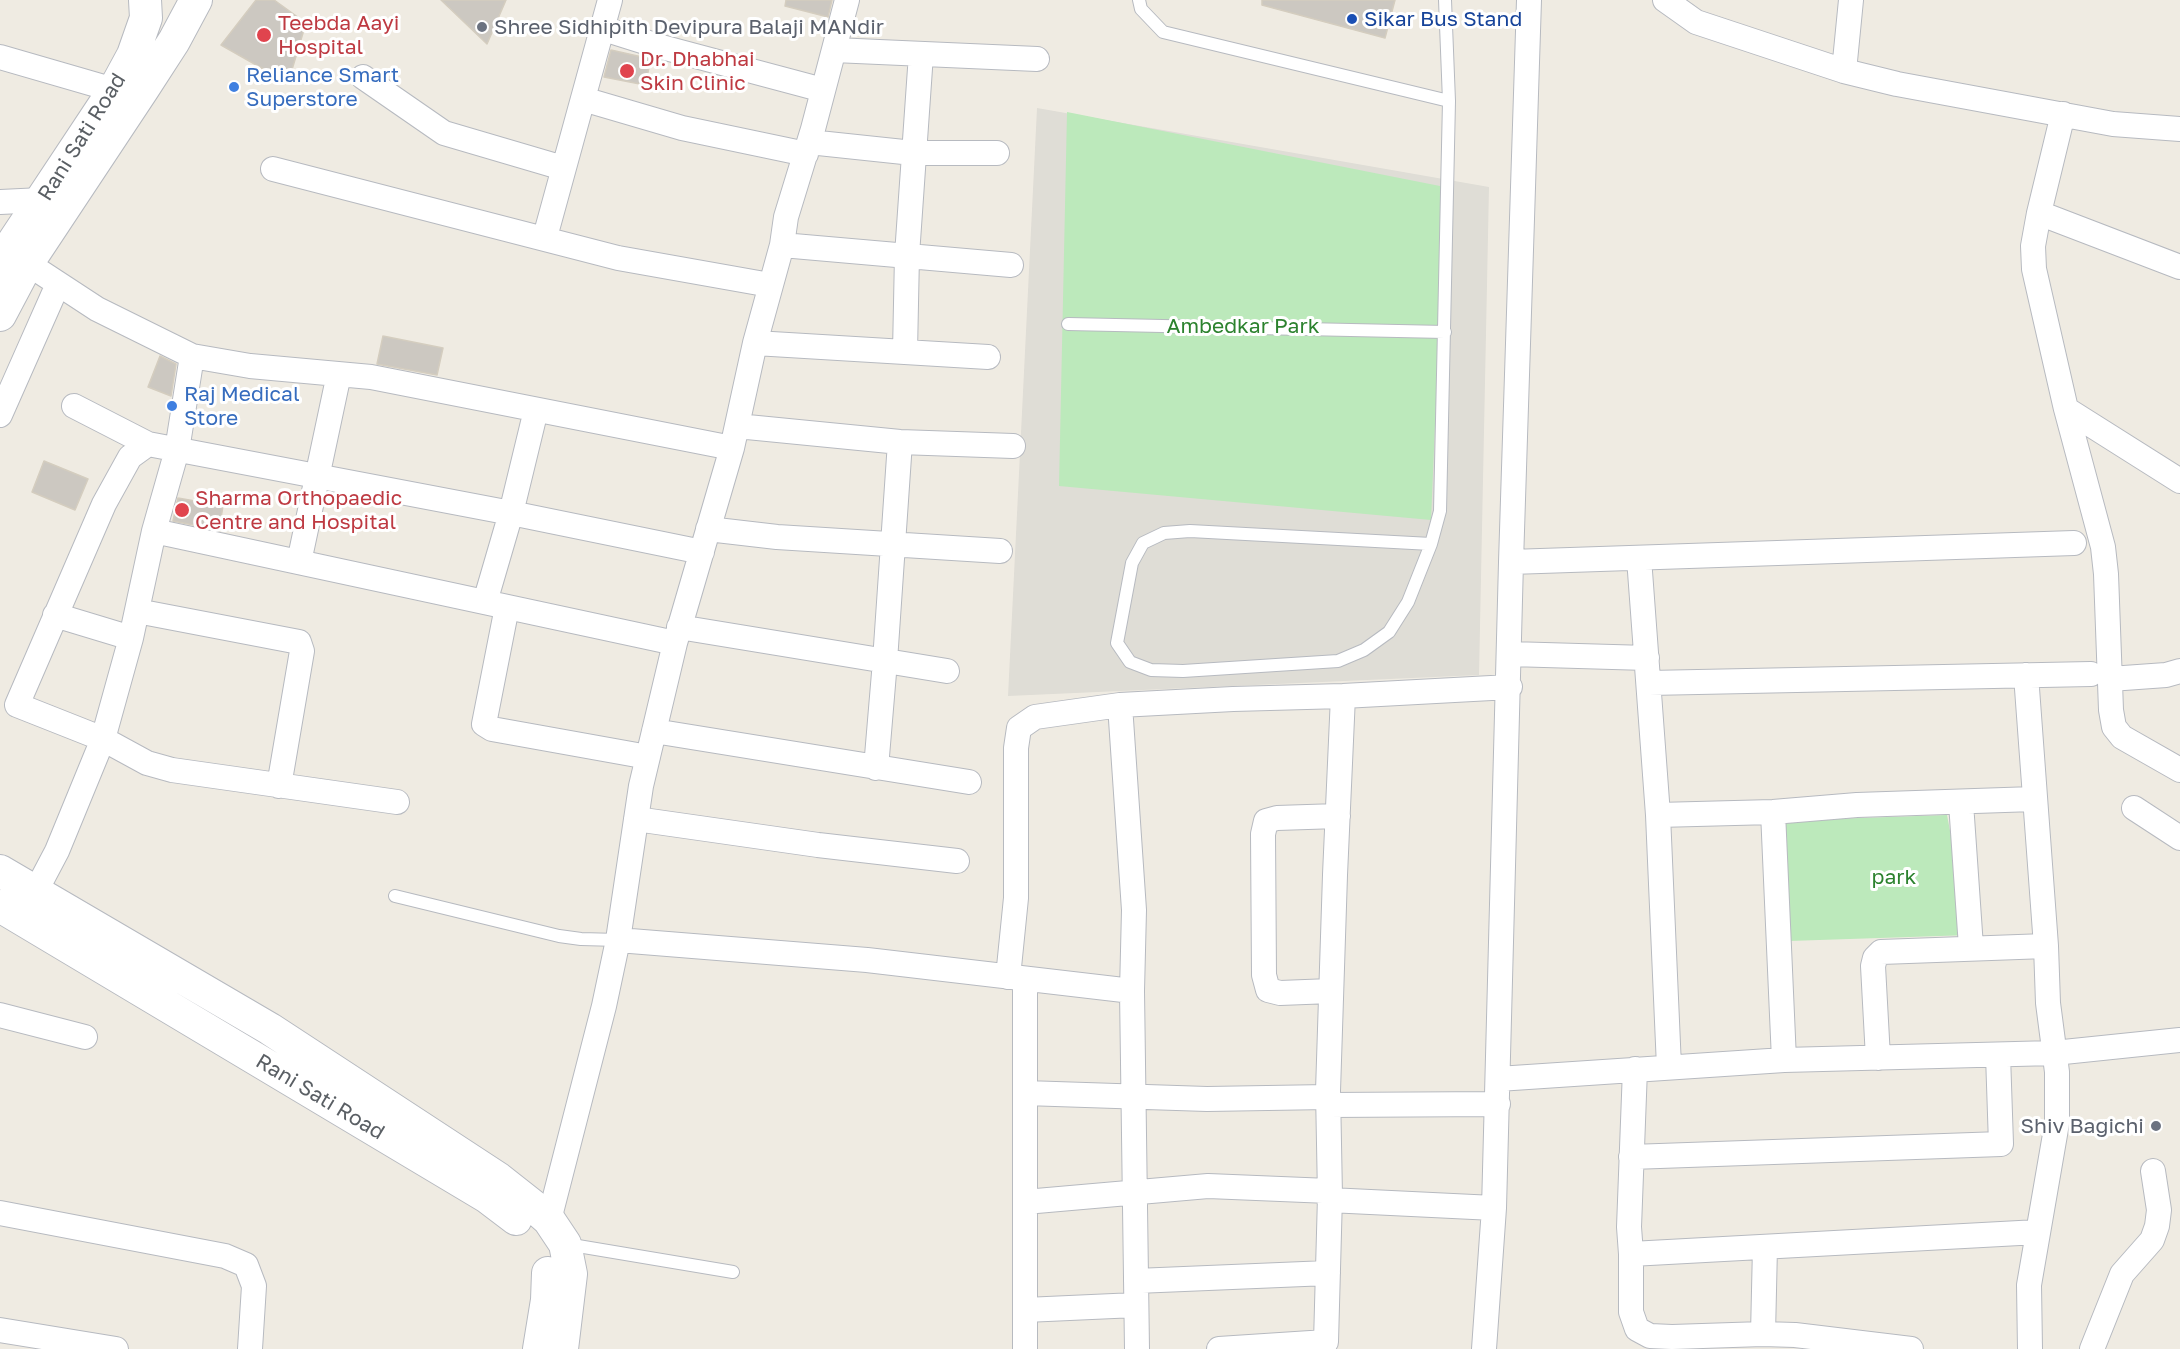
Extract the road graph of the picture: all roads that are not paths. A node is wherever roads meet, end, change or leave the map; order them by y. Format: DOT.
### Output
graph roads {
  1 [pos="145,0"];
  2 [pos="196,0"];
  3 [pos="610,0"];
  4 [pos="847,0"];
  5 [pos="1139,0"];
  6 [pos="1445,0"];
  7 [pos="1529,0"];
  8 [pos="1665,0"];
  9 [pos="1851,0"];
  10 [pos="602,28"];
  11 [pos="834,50"];
  12 [pos="921,54"];
  13 [pos="0,57"];
  14 [pos="1037,59"];
  15 [pos="1844,71"];
  16 [pos="363,77"];
  17 [pos="114,90"];
  18 [pos="823,90"];
  19 [pos="583,99"];
  20 [pos="1449,101"];
  21 [pos="2063,114"];
  22 [pos="2180,129"];
  23 [pos="807,148"];
  24 [pos="913,153"];
  25 [pos="997,153"];
  26 [pos="563,168"];
  27 [pos="273,169"];
  28 [pos="42,200"];
  29 [pos="0,202"];
  30 [pos="2038,213"];
  31 [pos="545,237"];
  32 [pos="782,245"];
  33 [pos="907,255"];
  34 [pos="12,260"];
  35 [pos="1011,265"];
  36 [pos="2180,267"];
  37 [pos="58,284"];
  38 [pos="770,285"];
  39 [pos="0,315"];
  40 [pos="1068,324"];
  41 [pos="1445,332"];
  42 [pos="755,343"];
  43 [pos="906,352"];
  44 [pos="192,356"];
  45 [pos="988,357"];
  46 [pos="339,374"];
  47 [pos="74,406"];
  48 [pos="2066,409"];
  49 [pos="536,410"];
  50 [pos="0,416"];
  51 [pos="735,437"];
  52 [pos="900,442"];
  53 [pos="148,444"];
  54 [pos="1013,446"];
  55 [pos="177,450"];
  56 [pos="317,476"];
  57 [pos="2180,481"];
  58 [pos="511,513"];
  59 [pos="154,531"];
  60 [pos="705,540"];
  61 [pos="2074,543"];
  62 [pos="1431,544"];
  63 [pos="893,546"];
  64 [pos="1000,551"];
  65 [pos="1639,558"];
  66 [pos="299,562"];
  67 [pos="1511,562"];
  68 [pos="496,604"];
  69 [pos="136,611"];
  70 [pos="55,615"];
  71 [pos="677,635"];
  72 [pos="131,638"];
  73 [pos="1510,654"];
  74 [pos="1647,658"];
  75 [pos="885,661"];
  76 [pos="947,671"];
  77 [pos="2180,671"];
  78 [pos="2026,675"];
  79 [pos="2101,676"];
  80 [pos="1649,683"];
  81 [pos="1509,687"];
  82 [pos="1343,696"];
  83 [pos="1120,705"];
  84 [pos="654,730"];
  85 [pos="103,739"];
  86 [pos="648,757"];
  87 [pos="876,768"];
  88 [pos="2180,770"];
  89 [pos="969,782"];
  90 [pos="279,786"];
  91 [pos="2034,799"];
  92 [pos="397,802"];
  93 [pos="1961,802"];
  94 [pos="2134,808"];
  95 [pos="1773,812"];
  96 [pos="1658,815"];
  97 [pos="1338,816"];
  98 [pos="636,819"];
  99 [pos="2180,838"];
  100 [pos="957,861"];
  101 [pos="0,871"];
  102 [pos="395,896"];
  103 [pos="19,906"];
  104 [pos="618,940"];
  105 [pos="2046,946"];
  106 [pos="1971,947"];
  107 [pos="1016,978"];
  108 [pos="1132,991"];
  109 [pos="1331,991"];
  110 [pos="0,1015"];
  111 [pos="85,1037"];
  112 [pos="2180,1041"];
  113 [pos="2054,1053"];
  114 [pos="1998,1054"];
  115 [pos="1878,1058"];
  116 [pos="1784,1060"];
  117 [pos="1669,1066"];
  118 [pos="1635,1069"];
  119 [pos="1498,1079"];
  120 [pos="1025,1093"];
  121 [pos="1134,1097"];
  122 [pos="1328,1101"];
  123 [pos="1498,1104"];
  124 [pos="1631,1156"];
  125 [pos="2153,1171"];
  126 [pos="493,1188"];
  127 [pos="1136,1193"];
  128 [pos="1329,1196"];
  129 [pos="1025,1202"];
  130 [pos="1494,1208"];
  131 [pos="0,1213"];
  132 [pos="557,1232"];
  133 [pos="2038,1232"];
  134 [pos="1765,1247"];
  135 [pos="1631,1254"];
  136 [pos="733,1272"];
  137 [pos="1328,1273"];
  138 [pos="1136,1281"];
  139 [pos="1136,1305"];
  140 [pos="1025,1310"];
  141 [pos="0,1330"];
  142 [pos="1752,1338"];
  143 [pos="1326,1345"];
  144 [pos="1243,1348"];
  145 [pos="116,1349"];
  146 [pos="250,1349"];
  147 [pos="538,1349"];
  148 [pos="562,1349"];
  149 [pos="1025,1349"];
  150 [pos="1137,1349"];
  151 [pos="1219,1349"];
  152 [pos="1484,1349"];
  153 [pos="1911,1349"];
  154 [pos="2030,1349"];
  155 [pos="2092,1349"];
  1 -- 17 [label="street, Rani Sati Road"];
  2 -- 34 [label="street"];
  3 -- 10 [label="street"];
  4 -- 11 [label="street"];
  5 -- 20 [label="lane"];
  6 -- 20 [label="lane"];
  7 -- 67 [label="street"];
  8 -- 15 [label="street"];
  9 -- 15 [label="street"];
  10 -- 18 [label="street"];
  10 -- 19 [label="street"];
  11 -- 12 [label="street"];
  11 -- 18 [label="street"];
  12 -- 14 [label="street"];
  12 -- 24 [label="street"];
  13 -- 17 [label="street"];
  15 -- 21 [label="street"];
  16 -- 26 [label="street"];
  17 -- 28 [label="street, Rani Sati Road"];
  18 -- 23 [label="street"];
  19 -- 23 [label="street"];
  19 -- 26 [label="street"];
  20 -- 41 [label="lane"];
  21 -- 22 [label="street"];
  21 -- 30 [label="street"];
  23 -- 24 [label="street"];
  23 -- 32 [label="street"];
  24 -- 25 [label="street"];
  24 -- 33 [label="street"];
  26 -- 31 [label="street"];
  27 -- 31 [label="street"];
  28 -- 29 [label="street"];
  28 -- 34 [label="street, Rani Sati Road"];
  30 -- 36 [label="street"];
  30 -- 48 [label="street"];
  31 -- 38 [label="street"];
  32 -- 33 [label="street"];
  32 -- 38 [label="street"];
  33 -- 35 [label="street"];
  33 -- 43 [label="street"];
  34 -- 37 [label="street"];
  34 -- 39 [label="street"];
  37 -- 44 [label="street"];
  37 -- 50 [label="street"];
  38 -- 42 [label="street"];
  40 -- 41 [label="lane"];
  41 -- 62 [label="lane"];
  42 -- 43 [label="street"];
  42 -- 51 [label="street"];
  43 -- 45 [label="street"];
  44 -- 46 [label="street"];
  44 -- 55 [label="street"];
  46 -- 49 [label="street"];
  46 -- 56 [label="street"];
  47 -- 53 [label="street"];
  48 -- 57 [label="street"];
  48 -- 79 [label="street"];
  49 -- 51 [label="street"];
  49 -- 58 [label="street"];
  51 -- 52 [label="street"];
  51 -- 60 [label="street"];
  52 -- 54 [label="street"];
  52 -- 63 [label="street"];
  53 -- 55 [label="street"];
  53 -- 70 [label="street"];
  55 -- 56 [label="street"];
  55 -- 59 [label="street"];
  56 -- 58 [label="street"];
  56 -- 66 [label="street"];
  58 -- 60 [label="street"];
  58 -- 68 [label="street"];
  59 -- 66 [label="street"];
  59 -- 69 [label="street"];
  60 -- 63 [label="street"];
  60 -- 71 [label="street"];
  61 -- 65 [label="street"];
  62 -- 62 [label="lane"];
  63 -- 64 [label="street"];
  63 -- 75 [label="street"];
  65 -- 67 [label="street"];
  65 -- 74 [label="street"];
  66 -- 68 [label="street"];
  67 -- 73 [label="street"];
  68 -- 71 [label="street"];
  68 -- 86 [label="street"];
  69 -- 72 [label="street"];
  69 -- 90 [label="street"];
  70 -- 72 [label="street"];
  70 -- 85 [label="street"];
  71 -- 75 [label="street"];
  71 -- 84 [label="street"];
  72 -- 85 [label="street"];
  73 -- 74 [label="street"];
  73 -- 81 [label="street"];
  74 -- 80 [label="street"];
  75 -- 76 [label="street"];
  75 -- 87 [label="street"];
  77 -- 79 [label="street"];
  78 -- 79 [label="street"];
  78 -- 80 [label="street"];
  78 -- 91 [label="street"];
  79 -- 88 [label="street"];
  80 -- 96 [label="street"];
  81 -- 82 [label="street"];
  81 -- 119 [label="street"];
  82 -- 83 [label="street"];
  82 -- 97 [label="street"];
  83 -- 107 [label="street"];
  83 -- 108 [label="street"];
  84 -- 86 [label="street"];
  84 -- 87 [label="street"];
  85 -- 90 [label="street"];
  85 -- 103 [label="street"];
  86 -- 98 [label="street"];
  87 -- 89 [label="street"];
  90 -- 92 [label="street"];
  91 -- 93 [label="street"];
  91 -- 105 [label="street"];
  93 -- 95 [label="street"];
  93 -- 106 [label="street"];
  94 -- 99 [label="street"];
  95 -- 96 [label="street"];
  95 -- 116 [label="street"];
  96 -- 117 [label="street"];
  97 -- 109 [label="street"];
  97 -- 109 [label="street"];
  98 -- 100 [label="street"];
  98 -- 104 [label="street"];
  101 -- 103 [label="street"];
  102 -- 104 [label="lane"];
  103 -- 126 [label="street"];
  104 -- 107 [label="street"];
  104 -- 132 [label="street"];
  105 -- 106 [label="street"];
  105 -- 113 [label="street"];
  106 -- 115 [label="street"];
  107 -- 108 [label="street"];
  107 -- 120 [label="street"];
  108 -- 121 [label="street"];
  109 -- 122 [label="street"];
  110 -- 111 [label="street"];
  112 -- 113 [label="street"];
  113 -- 114 [label="street"];
  113 -- 133 [label="street"];
  114 -- 115 [label="street"];
  114 -- 124 [label="street"];
  115 -- 116 [label="street"];
  116 -- 117 [label="street"];
  117 -- 118 [label="street"];
  118 -- 119 [label="street"];
  118 -- 124 [label="street"];
  119 -- 123 [label="street"];
  120 -- 121 [label="street"];
  120 -- 129 [label="street"];
  121 -- 122 [label="street"];
  121 -- 127 [label="street"];
  122 -- 123 [label="street"];
  122 -- 128 [label="street"];
  123 -- 130 [label="street"];
  124 -- 135 [label="street"];
  125 -- 155 [label="street"];
  126 -- 132 [label="street"];
  126 -- 147 [label="street"];
  127 -- 128 [label="street"];
  127 -- 129 [label="street"];
  127 -- 138 [label="street"];
  128 -- 130 [label="street"];
  128 -- 137 [label="street"];
  129 -- 140 [label="street"];
  130 -- 152 [label="street"];
  131 -- 146 [label="street"];
  132 -- 136 [label="lane"];
  132 -- 148 [label="street"];
  133 -- 134 [label="street"];
  133 -- 154 [label="street"];
  134 -- 135 [label="street"];
  134 -- 142 [label="street"];
  135 -- 142 [label="street"];
  137 -- 138 [label="street"];
  137 -- 143 [label="street"];
  138 -- 139 [label="street"];
  139 -- 140 [label="street"];
  139 -- 150 [label="street"];
  140 -- 149 [label="street"];
  141 -- 145 [label="street"];
  142 -- 153 [label="street"];
  143 -- 144 [label="street"];
  144 -- 151 [label="street"];
}
